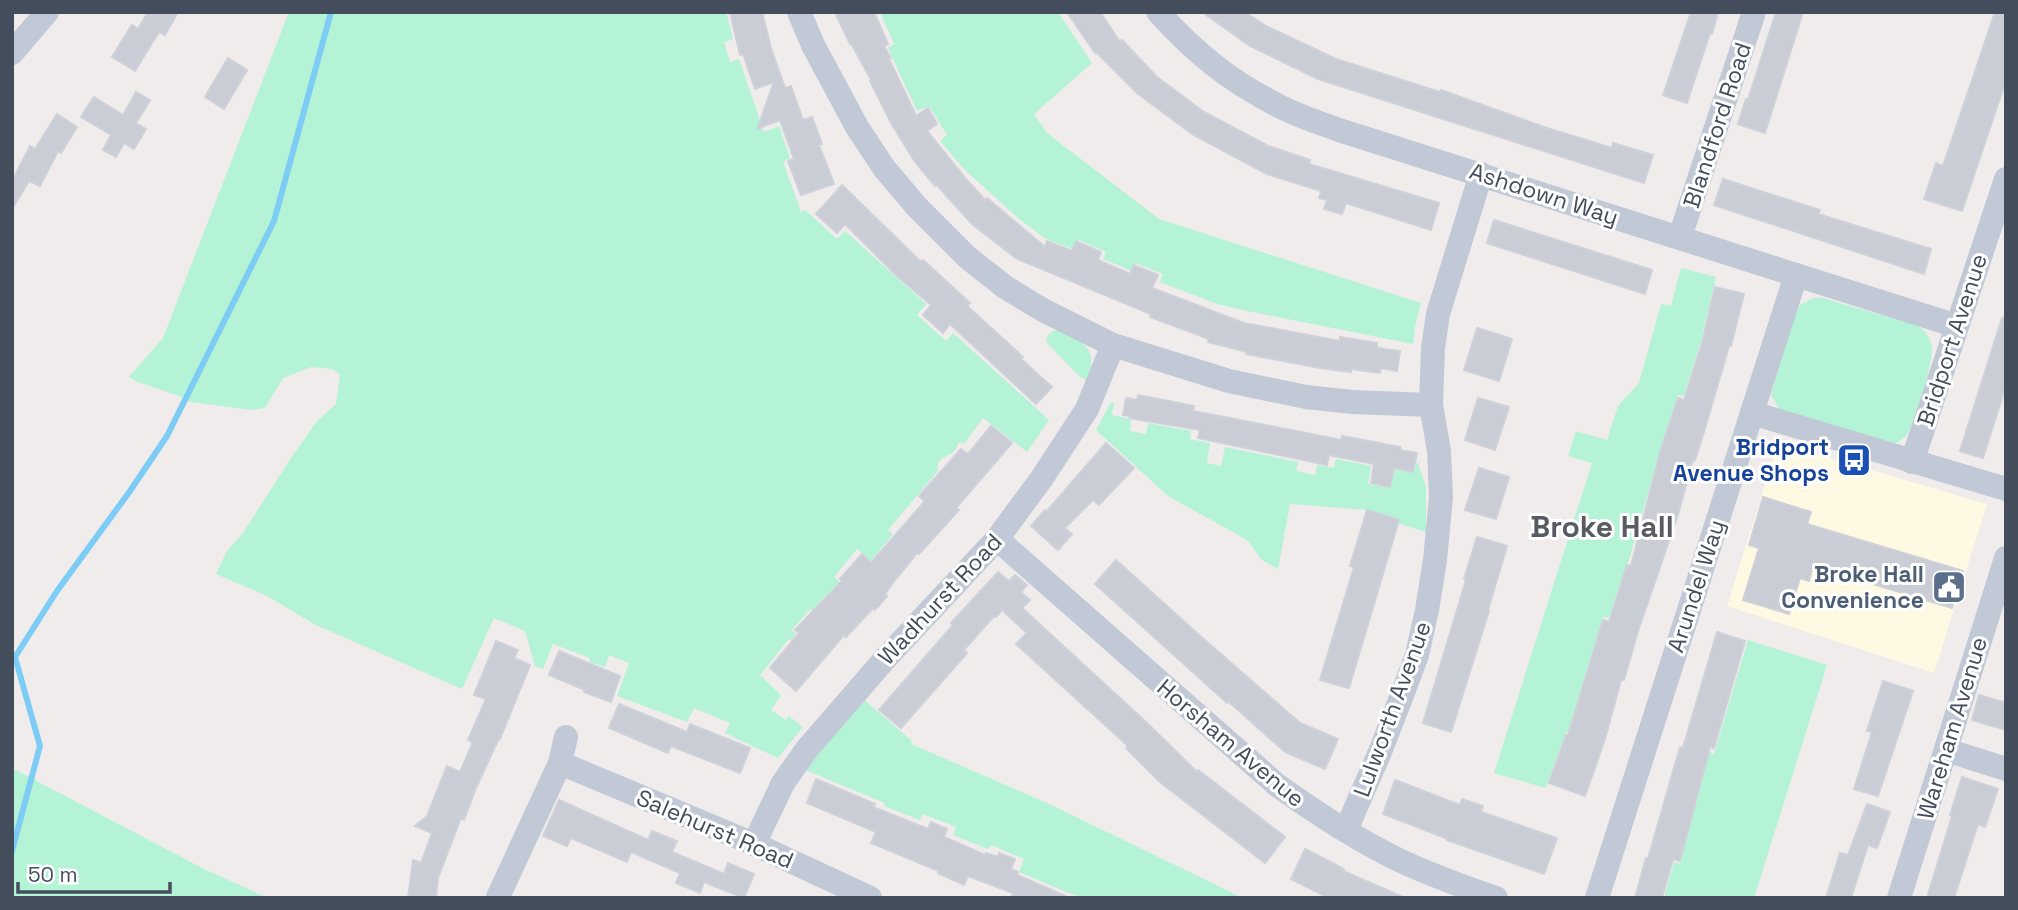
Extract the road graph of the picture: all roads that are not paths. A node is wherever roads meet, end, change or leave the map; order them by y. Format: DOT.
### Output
graph roads {
  1 [pos="47,12"];
  2 [pos="799,12"];
  3 [pos="1158,12"];
  4 [pos="1754,12"];
  5 [pos="12,53"];
  6 [pos="1481,174"];
  7 [pos="2006,179"];
  8 [pos="1680,237"];
  9 [pos="1796,275"];
  10 [pos="1957,326"];
  11 [pos="1113,345"];
  12 [pos="1431,405"];
  13 [pos="1752,413"];
  14 [pos="1912,462"];
  15 [pos="2006,489"];
  16 [pos="997,540"];
  17 [pos="2006,558"];
  18 [pos="566,737"];
  19 [pos="1946,750"];
  20 [pos="560,763"];
  21 [pos="2006,769"];
  22 [pos="1346,830"];
  23 [pos="754,844"];
  24 [pos="830,890"];
  25 [pos="498,897"];
  26 [pos="870,898"];
  27 [pos="1496,898"];
  28 [pos="1597,898"];
  29 [pos="1899,898"];
  1 -- 5 [label="street"];
  2 -- 11 [label="street"];
  3 -- 6 [label="street, Ashdown Way"];
  4 -- 8 [label="street, Blandford Road"];
  6 -- 8 [label="street, Ashdown Way"];
  6 -- 12 [label="street, Lulworth Avenue"];
  7 -- 10 [label="street, Bridport Avenue"];
  8 -- 9 [label="street, Ashdown Way"];
  9 -- 10 [label="street, Ashdown Way"];
  9 -- 13 [label="street, Arundel Way"];
  10 -- 14 [label="street, Bridport Avenue"];
  11 -- 12 [label="street"];
  11 -- 16 [label="street, Wadhurst Road"];
  12 -- 22 [label="street, Lulworth Avenue"];
  13 -- 14 [label="street"];
  13 -- 28 [label="street, Arundel Way"];
  14 -- 15 [label="street"];
  16 -- 22 [label="street, Horsham Avenue"];
  16 -- 23 [label="street, Wadhurst Road"];
  17 -- 19 [label="street, Wareham Avenue"];
  18 -- 20 [label="street"];
  19 -- 21 [label="street"];
  19 -- 29 [label="street, Wareham Avenue"];
  20 -- 23 [label="street, Salehurst Road"];
  20 -- 25 [label="street"];
  22 -- 27 [label="street, Horsham Avenue"];
  23 -- 24 [label="street, Salehurst Road"];
  24 -- 26 [label="street, Salehurst Road"];
}
